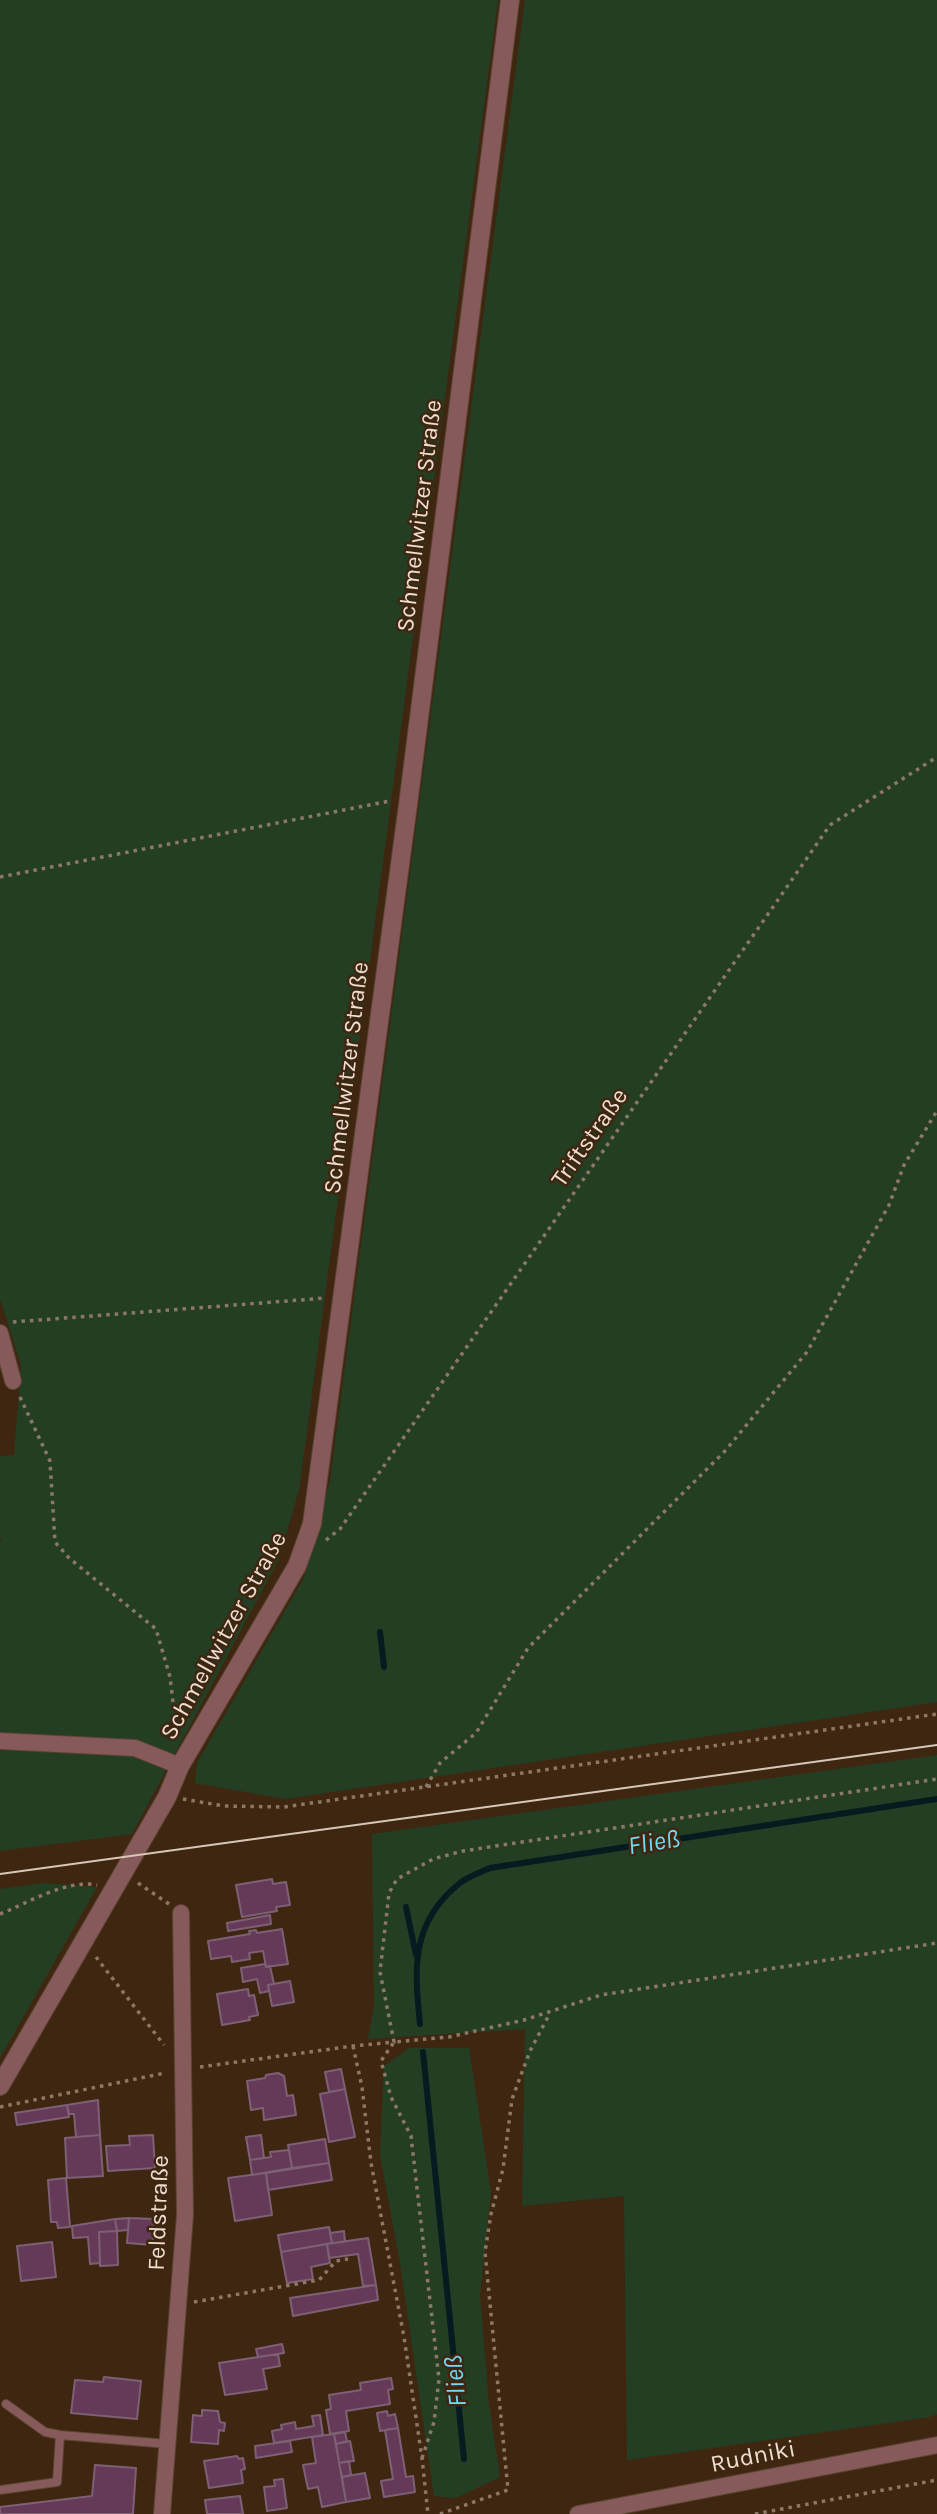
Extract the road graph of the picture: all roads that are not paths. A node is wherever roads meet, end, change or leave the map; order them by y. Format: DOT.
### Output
graph roads {
  1 [pos="510,0"];
  2 [pos="0,1333"];
  3 [pos="13,1381"];
  4 [pos="0,1741"];
  5 [pos="180,1766"];
  6 [pos="181,1913"];
  7 [pos="0,2086"];
  8 [pos="6,2404"];
  9 [pos="60,2435"];
  10 [pos="168,2444"];
  11 [pos="937,2445"];
  12 [pos="0,2490"];
  13 [pos="162,2514"];
  14 [pos="578,2514"];
  1 -- 5 [label="street, Schmellwitzer Straße"];
  2 -- 3 [label="street"];
  4 -- 5 [label="street"];
  5 -- 7 [label="street, Schmellwitzer Straße"];
  6 -- 10 [label="street, Feldstraße"];
  8 -- 9 [label="lane"];
  9 -- 10 [label="lane"];
  9 -- 12 [label="lane"];
  10 -- 13 [label="street, Feldstraße"];
  11 -- 14 [label="street, Rudniki"];
}
